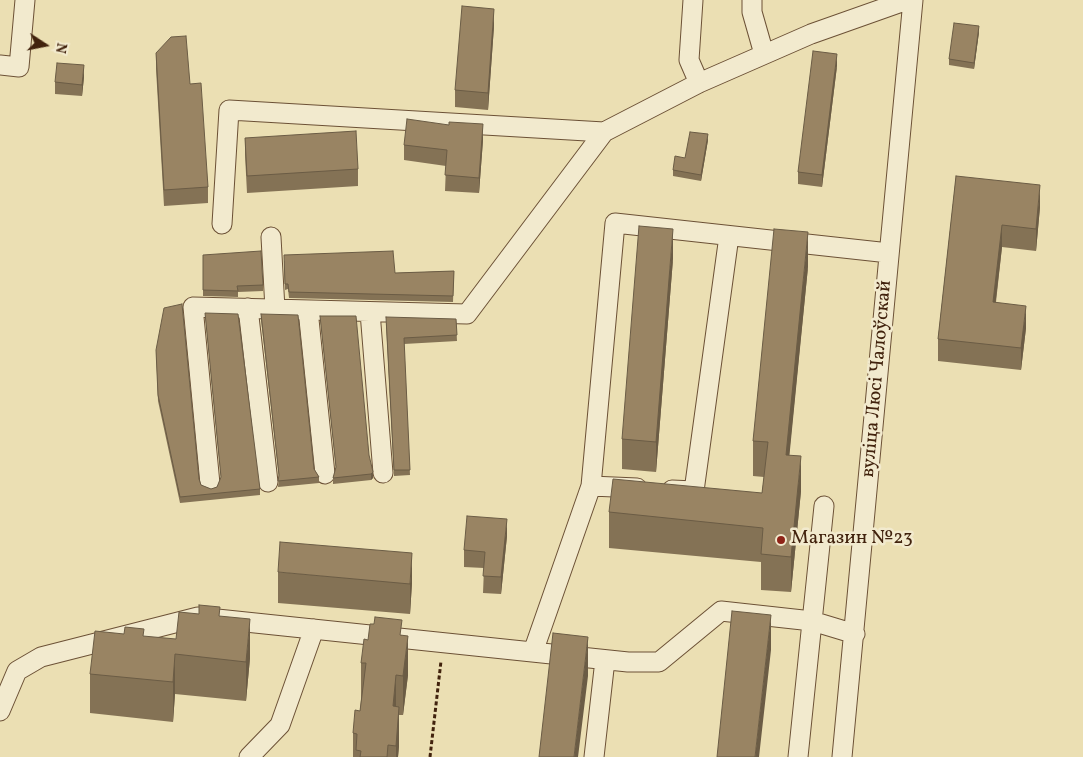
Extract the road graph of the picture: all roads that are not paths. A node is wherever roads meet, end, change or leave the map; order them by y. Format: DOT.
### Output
graph roads {
  1 [pos="25,0"];
  2 [pos="693,0"];
  3 [pos="752,0"];
  4 [pos="907,0"];
  5 [pos="913,0"];
  6 [pos="764,54"];
  7 [pos="0,66"];
  8 [pos="699,83"];
  9 [pos="604,132"];
  10 [pos="222,224"];
  11 [pos="729,236"];
  12 [pos="271,237"];
  13 [pos="889,253"];
  14 [pos="248,308"];
  15 [pos="275,309"];
  16 [pos="308,310"];
  17 [pos="370,312"];
  18 [pos="383,473"];
  19 [pos="325,474"];
  20 [pos="268,482"];
  21 [pos="210,484"];
  22 [pos="590,486"];
  23 [pos="824,506"];
  24 [pos="812,621"];
  25 [pos="314,629"];
  26 [pos="855,634"];
  27 [pos="533,652"];
  28 [pos="605,660"];
  29 [pos="0,711"];
  30 [pos="249,757"];
  31 [pos="594,757"];
  32 [pos="798,757"];
  33 [pos="842,757"];
  1 -- 7 [label="street"];
  2 -- 8 [label="street"];
  3 -- 6 [label="street"];
  4 -- 6 [label="street"];
  5 -- 13 [label="street, вуліца Люсі Чалоўскай"];
  6 -- 8 [label="street"];
  8 -- 9 [label="street"];
  9 -- 10 [label="street"];
  9 -- 17 [label="street"];
  11 -- 13 [label="street"];
  11 -- 22 [label="street"];
  11 -- 22 [label="street"];
  12 -- 15 [label="street"];
  13 -- 26 [label="street, вуліца Люсі Чалоўскай"];
  14 -- 15 [label="street"];
  14 -- 20 [label="street"];
  14 -- 21 [label="street"];
  15 -- 16 [label="street"];
  16 -- 17 [label="street"];
  16 -- 19 [label="street"];
  17 -- 18 [label="street"];
  22 -- 27 [label="street"];
  23 -- 24 [label="street"];
  24 -- 26 [label="street"];
  24 -- 28 [label="street"];
  24 -- 32 [label="street"];
  25 -- 27 [label="street"];
  25 -- 29 [label="street"];
  25 -- 30 [label="street"];
  26 -- 33 [label="street, вуліца Люсі Чалоўскай"];
  27 -- 28 [label="street"];
  28 -- 31 [label="street"];
}
